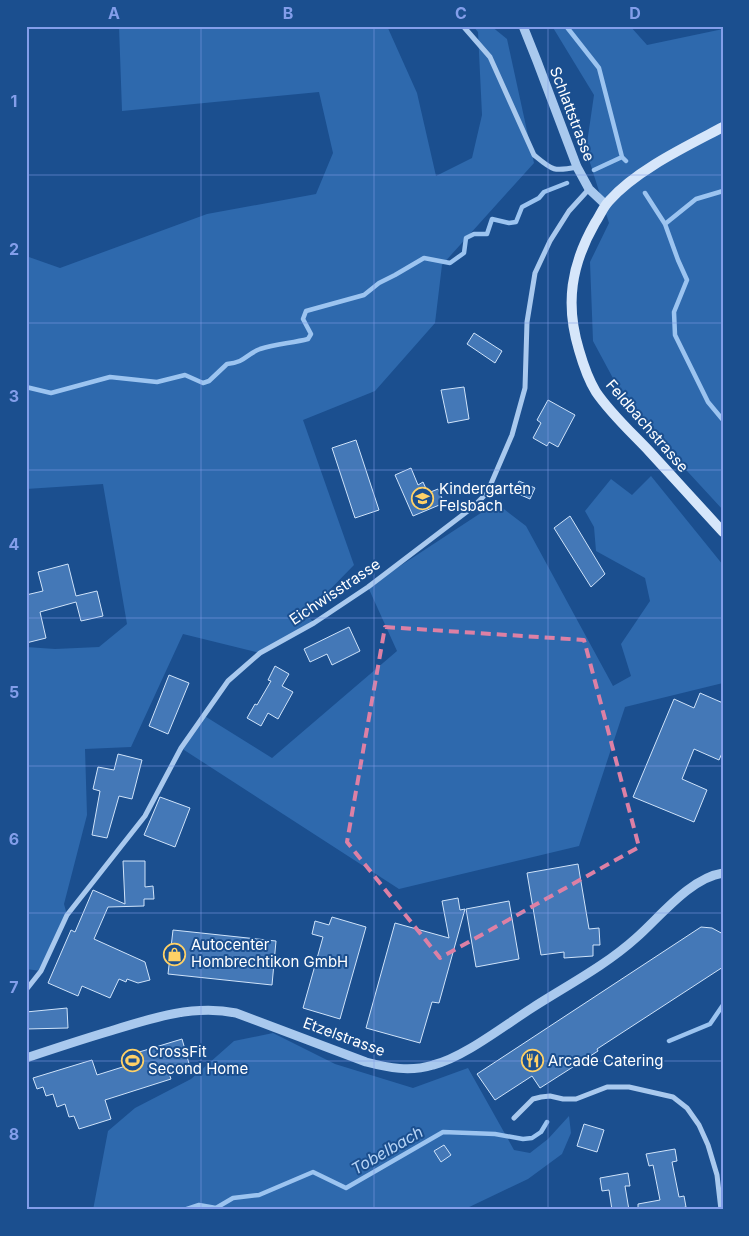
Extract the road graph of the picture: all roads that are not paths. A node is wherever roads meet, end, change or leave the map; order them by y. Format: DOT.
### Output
graph roads {
  1 [pos="463,26"];
  2 [pos="522,26"];
  3 [pos="723,127"];
  4 [pos="577,167"];
  5 [pos="589,190"];
  6 [pos="606,205"];
  7 [pos="723,532"];
  8 [pos="723,873"];
  9 [pos="26,990"];
  10 [pos="26,1058"];
  11 [pos="514,1118"];
  12 [pos="721,1210"];
  1 -- 4 [label="street"];
  2 -- 4 [label="street, Schlattstrasse"];
  3 -- 6 [label="main road, Feldbachstrasse"];
  4 -- 5 [label="street, Schlattstrasse"];
  5 -- 6 [label="street, Schlattstrasse"];
  5 -- 9 [label="street, Eichwisstrasse"];
  6 -- 7 [label="main road, Feldbachstrasse"];
  8 -- 10 [label="street, Etzelstrasse"];
  11 -- 12 [label="street"];
}
